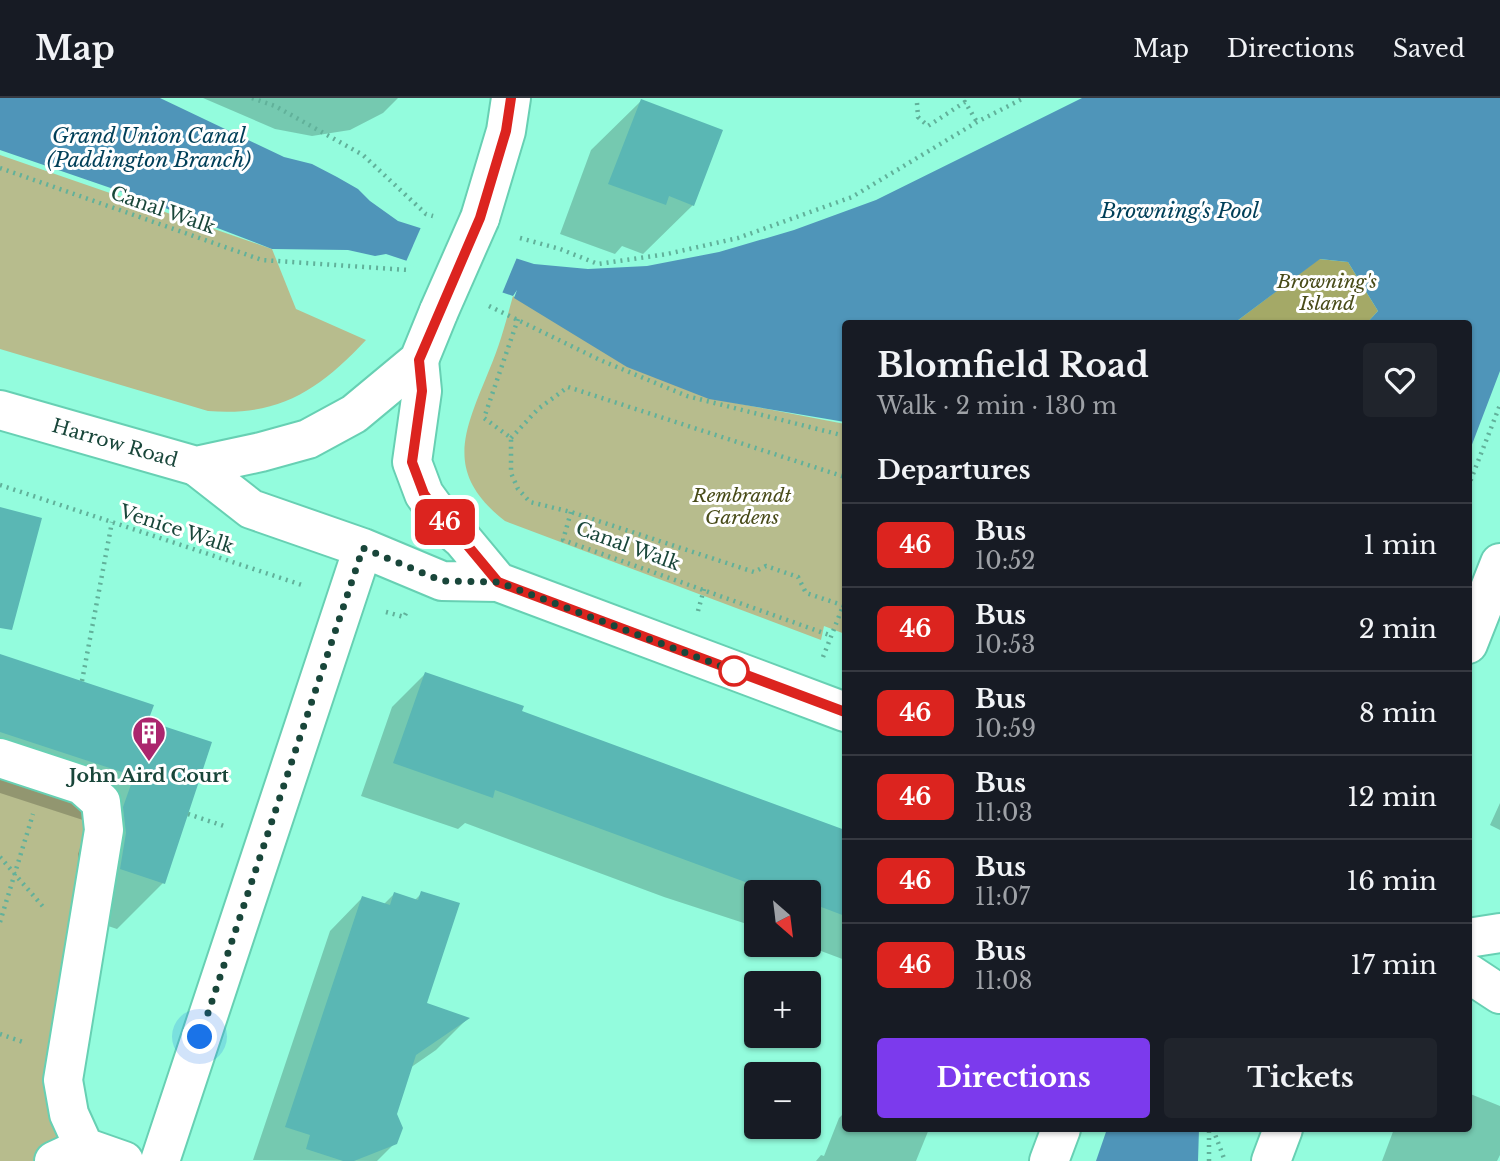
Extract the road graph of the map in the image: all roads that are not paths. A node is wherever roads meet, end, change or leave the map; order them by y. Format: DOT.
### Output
graph roads {
  1 [pos="528,98"];
  2 [pos="509,114"];
  3 [pos="419,360"];
  4 [pos="0,410"];
  5 [pos="196,466"];
  6 [pos="363,548"];
  7 [pos="1500,563"];
  8 [pos="498,582"];
  9 [pos="1472,634"];
  10 [pos="842,711"];
  11 [pos="0,758"];
  12 [pos="1500,933"];
  13 [pos="1472,937"];
  14 [pos="1472,976"];
  15 [pos="1500,994"];
  16 [pos="1060,1132"];
  17 [pos="1282,1132"];
  18 [pos="69,1154"];
  19 [pos="124,1161"];
  20 [pos="160,1161"];
  21 [pos="1049,1161"];
  22 [pos="1271,1161"];
  1 -- 2 [label="street, Harrow Road"];
  2 -- 3 [label="street, Harrow Road, bridge"];
  3 -- 5 [label="street, Harrow Road"];
  3 -- 8 [label="street"];
  4 -- 5 [label="street, Harrow Road"];
  5 -- 6 [label="street"];
  6 -- 8 [label="street"];
  6 -- 20 [label="street"];
  7 -- 9 [label="street"];
  8 -- 10 [label="street"];
  11 -- 18 [label="street"];
  12 -- 13 [label="street"];
  14 -- 15 [label="street"];
  16 -- 21 [label="street"];
  17 -- 22 [label="street"];
  18 -- 19 [label="street"];
}
